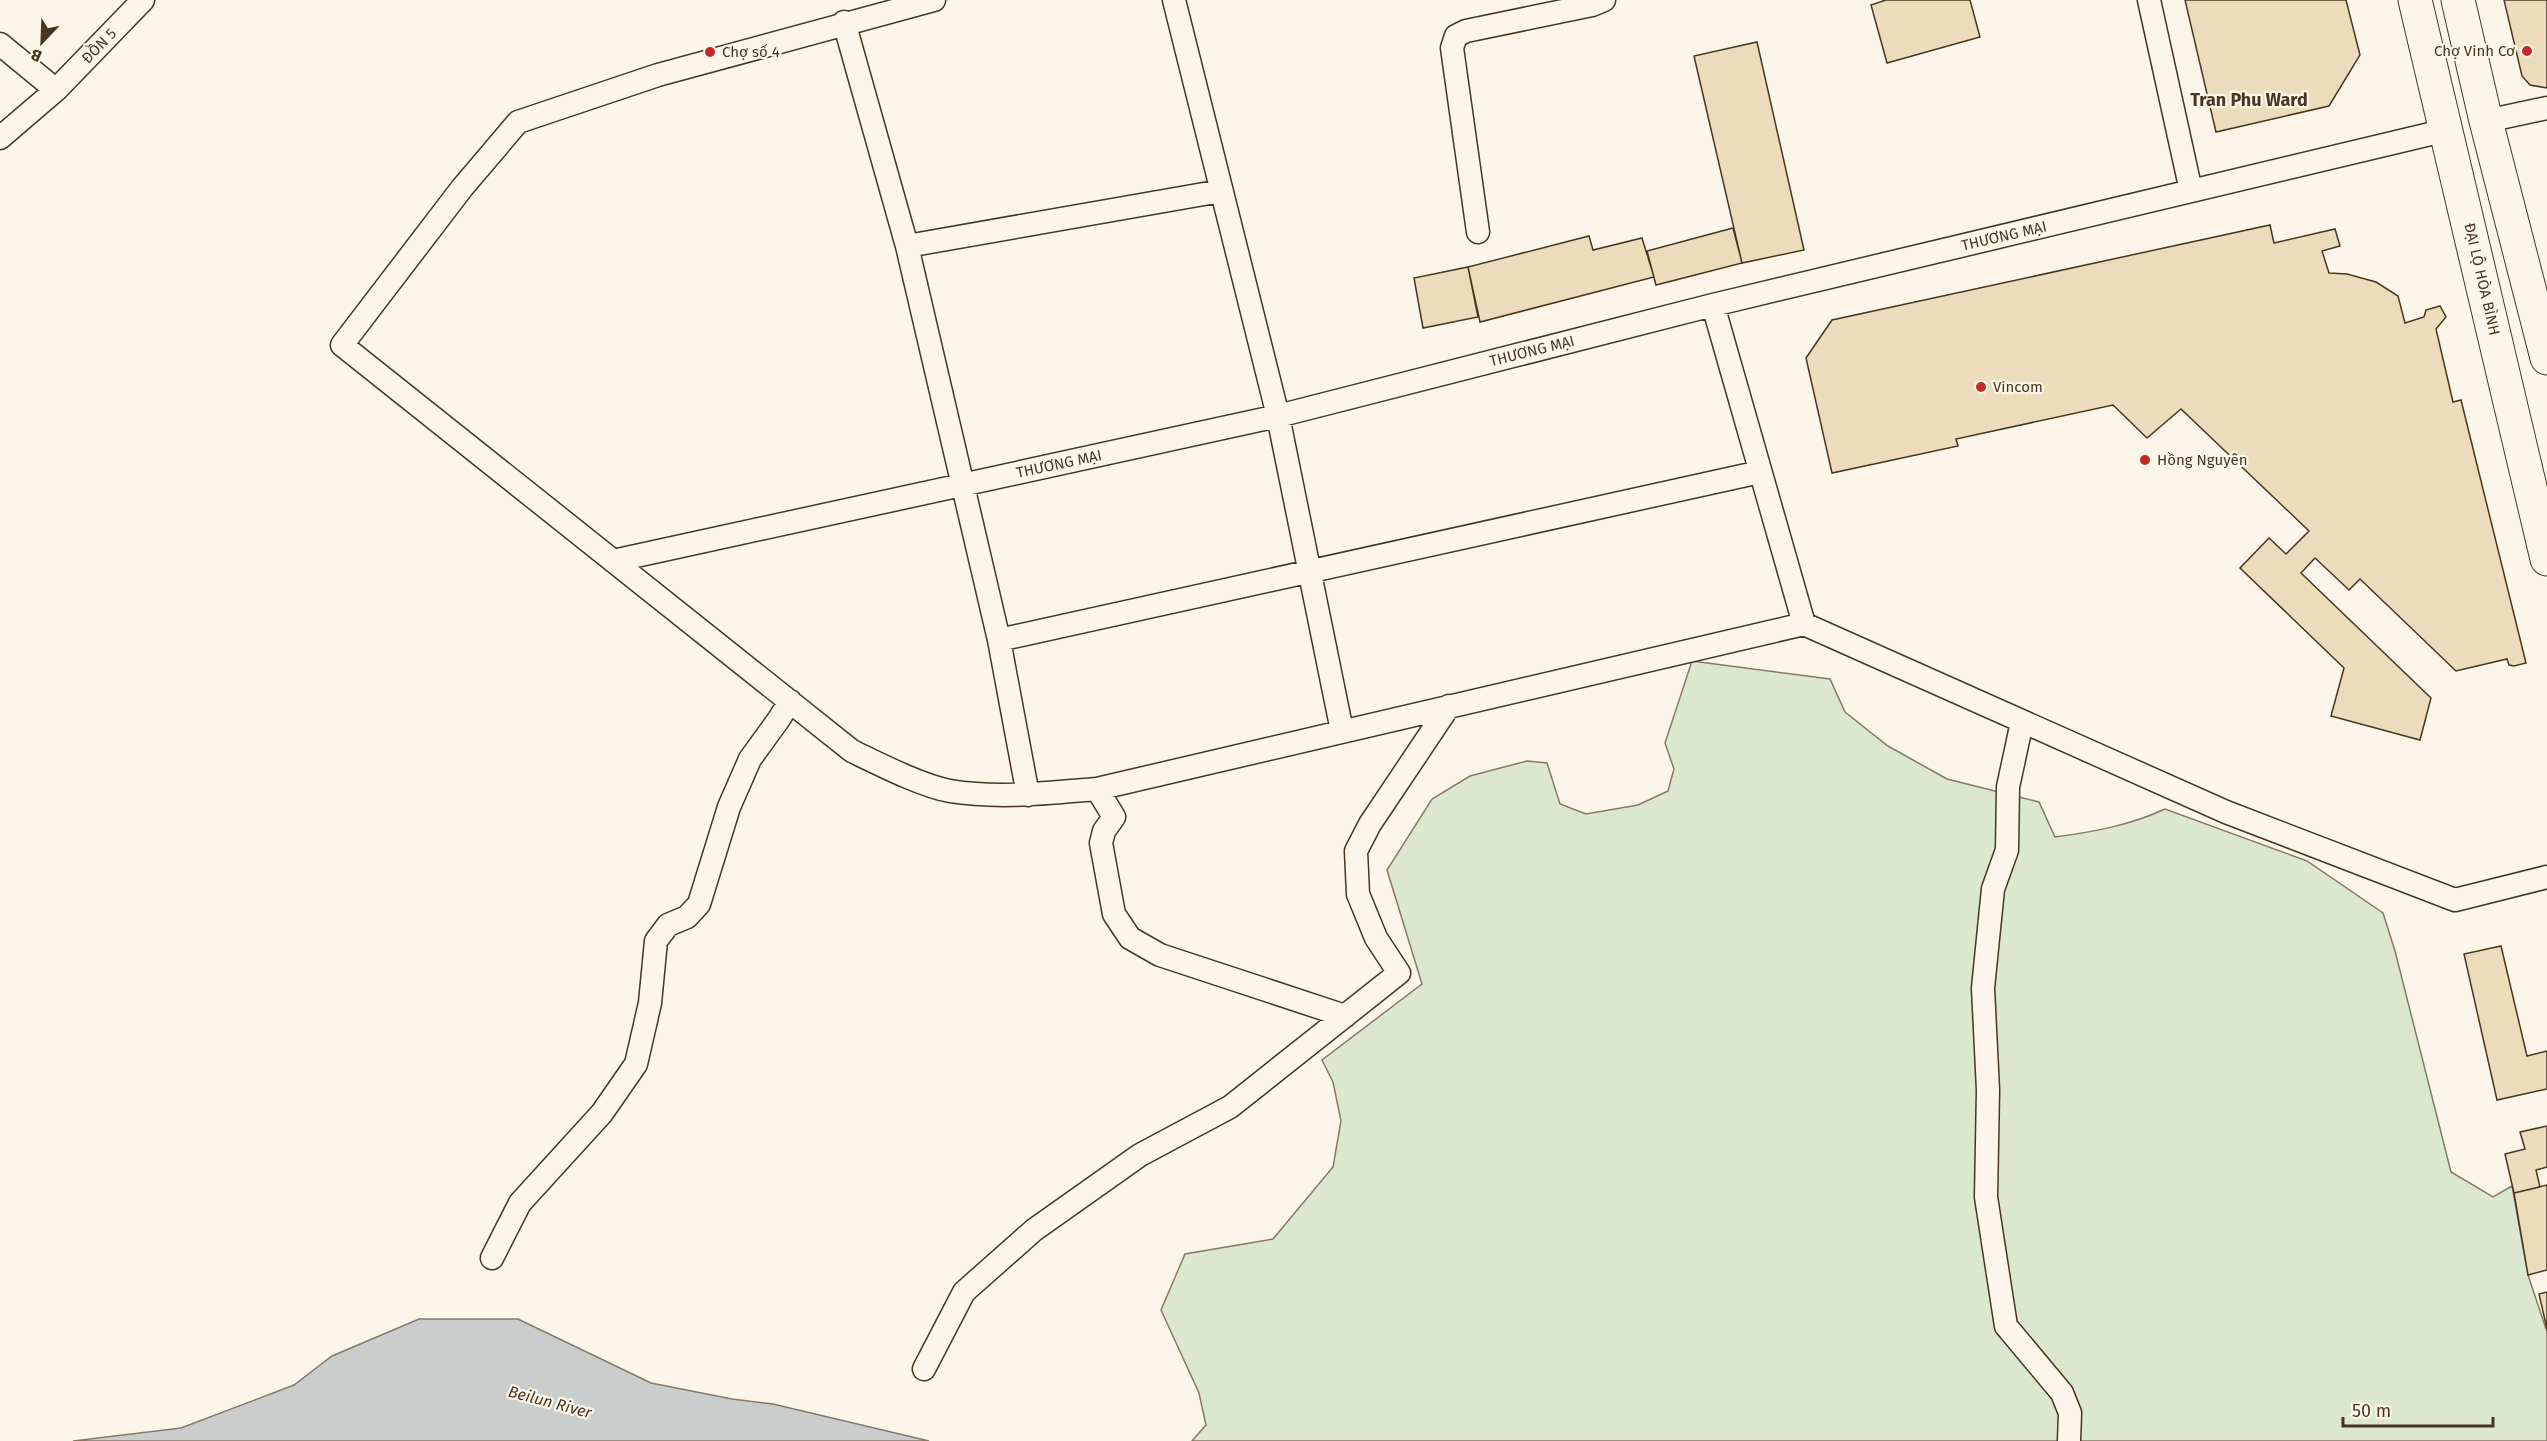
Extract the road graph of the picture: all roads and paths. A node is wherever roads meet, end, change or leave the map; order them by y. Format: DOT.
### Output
graph roads {
  1 [pos="143,0"];
  2 [pos="934,0"];
  3 [pos="1174,0"];
  4 [pos="1604,0"];
  5 [pos="2149,0"];
  6 [pos="2415,0"];
  7 [pos="2458,0"];
  8 [pos="844,22"];
  9 [pos="0,44"];
  10 [pos="56,90"];
  11 [pos="2547,108"];
  12 [pos="2486,122"];
  13 [pos="2447,130"];
  14 [pos="0,138"];
  15 [pos="1221,191"];
  16 [pos="2191,191"];
  17 [pos="1478,232"];
  18 [pos="907,246"];
  19 [pos="1713,305"];
  20 [pos="2547,358"];
  21 [pos="1278,416"];
  22 [pos="1760,472"];
  23 [pos="963,484"];
  24 [pos="2547,559"];
  25 [pos="613,561"];
  26 [pos="1308,572"];
  27 [pos="1804,624"];
  28 [pos="999,640"];
  29 [pos="790,701"];
  30 [pos="1449,706"];
  31 [pos="2022,722"];
  32 [pos="1342,731"];
  33 [pos="1097,789"];
  34 [pos="1028,795"];
  35 [pos="2547,877"];
  36 [pos="1345,1016"];
  37 [pos="492,1258"];
  38 [pos="924,1369"];
  39 [pos="2069,1441"];
  1 -- 10 [label="street, ĐỒN 5"];
  2 -- 8 [label="street"];
  3 -- 15 [label="street"];
  4 -- 17 [label="street"];
  5 -- 16 [label="street"];
  6 -- 13 [label="highway, ĐẠI LỘ HÒA BÌNH"];
  7 -- 12 [label="highway"];
  8 -- 18 [label="street"];
  8 -- 25 [label="street"];
  9 -- 10 [label="street"];
  10 -- 14 [label="street, ĐỒN 5"];
  11 -- 12 [label="street"];
  12 -- 13 [label="highway"];
  12 -- 20 [label="highway"];
  13 -- 16 [label="street, THƯƠNG MẠI"];
  13 -- 24 [label="highway, ĐẠI LỘ HÒA BÌNH"];
  15 -- 18 [label="street"];
  15 -- 21 [label="street"];
  16 -- 19 [label="street, THƯƠNG MẠI"];
  18 -- 23 [label="street"];
  19 -- 21 [label="street, THƯƠNG MẠI"];
  19 -- 22 [label="street"];
  21 -- 23 [label="street, THƯƠNG MẠI"];
  21 -- 26 [label="street"];
  22 -- 26 [label="street"];
  22 -- 27 [label="street"];
  23 -- 25 [label="street, THƯƠNG MẠI"];
  23 -- 28 [label="street"];
  25 -- 29 [label="street"];
  26 -- 28 [label="street"];
  26 -- 32 [label="street"];
  27 -- 30 [label="street"];
  27 -- 31 [label="street"];
  28 -- 34 [label="street"];
  29 -- 34 [label="street"];
  29 -- 37 [label="street"];
  30 -- 32 [label="street"];
  30 -- 36 [label="street"];
  31 -- 35 [label="street"];
  31 -- 39 [label="street"];
  32 -- 33 [label="street"];
  33 -- 34 [label="street"];
  33 -- 36 [label="street"];
  36 -- 38 [label="street"];
}
